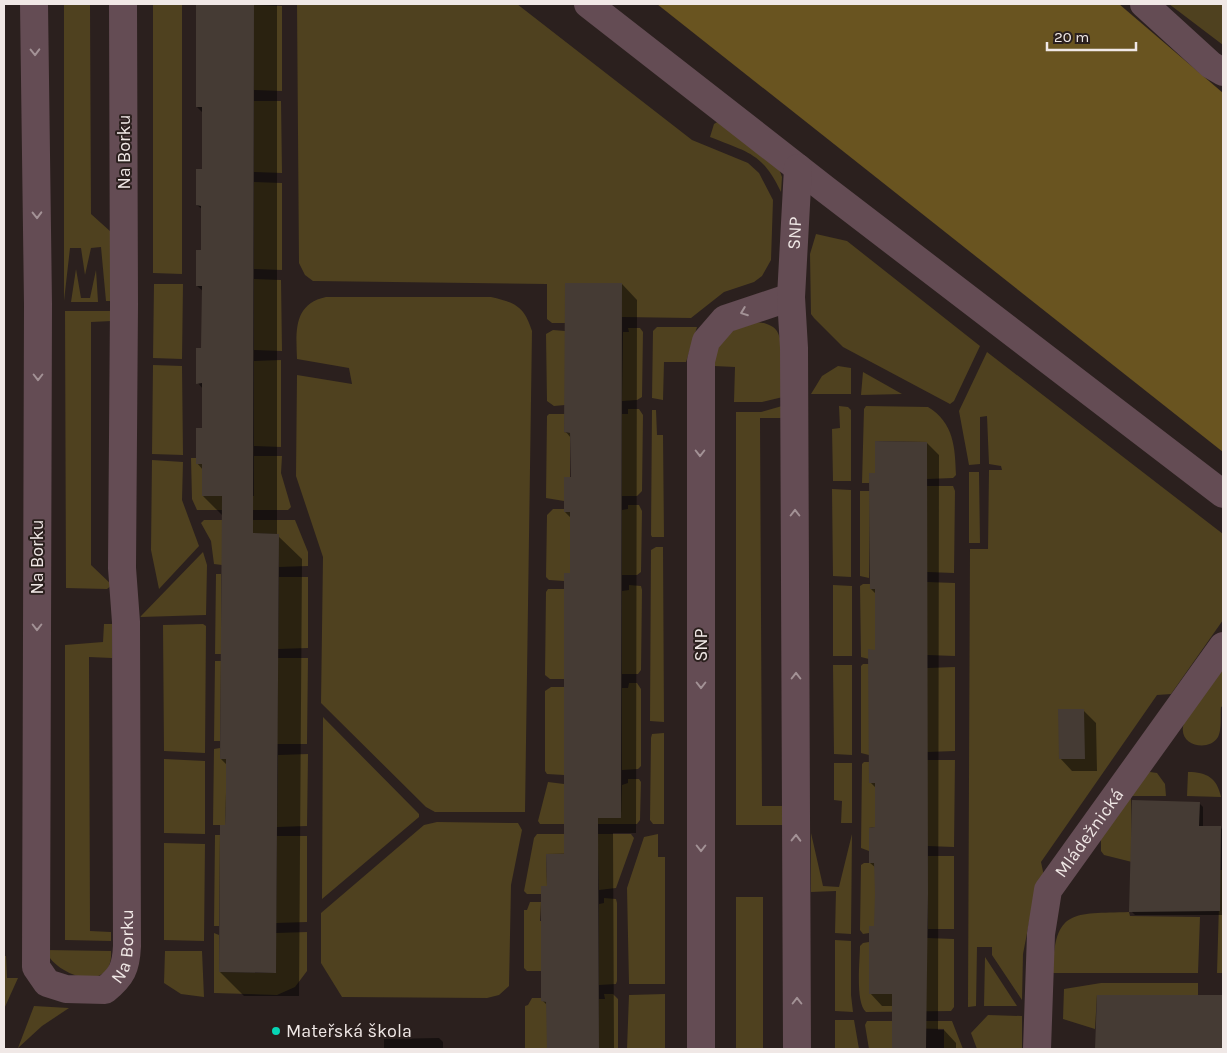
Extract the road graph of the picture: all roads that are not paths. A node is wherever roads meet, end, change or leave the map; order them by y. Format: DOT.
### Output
graph roads {
  1 [pos="34,4"];
  2 [pos="123,4"];
  3 [pos="588,4"];
  4 [pos="1144,4"];
  5 [pos="1223,72"];
  6 [pos="798,168"];
  7 [pos="791,296"];
  8 [pos="1223,494"];
  9 [pos="1223,646"];
  10 [pos="701,1049"];
  11 [pos="797,1049"];
  12 [pos="1037,1049"];
  1 -- 2 [label="street, Na Borku, one-way"];
  3 -- 6 [label="street"];
  4 -- 5 [label="street"];
  6 -- 7 [label="street, SNP"];
  6 -- 8 [label="street"];
  7 -- 10 [label="street, SNP, one-way"];
  11 -- 7 [label="street, SNP, one-way"];
  9 -- 12 [label="street, Mládežnická"];
}
